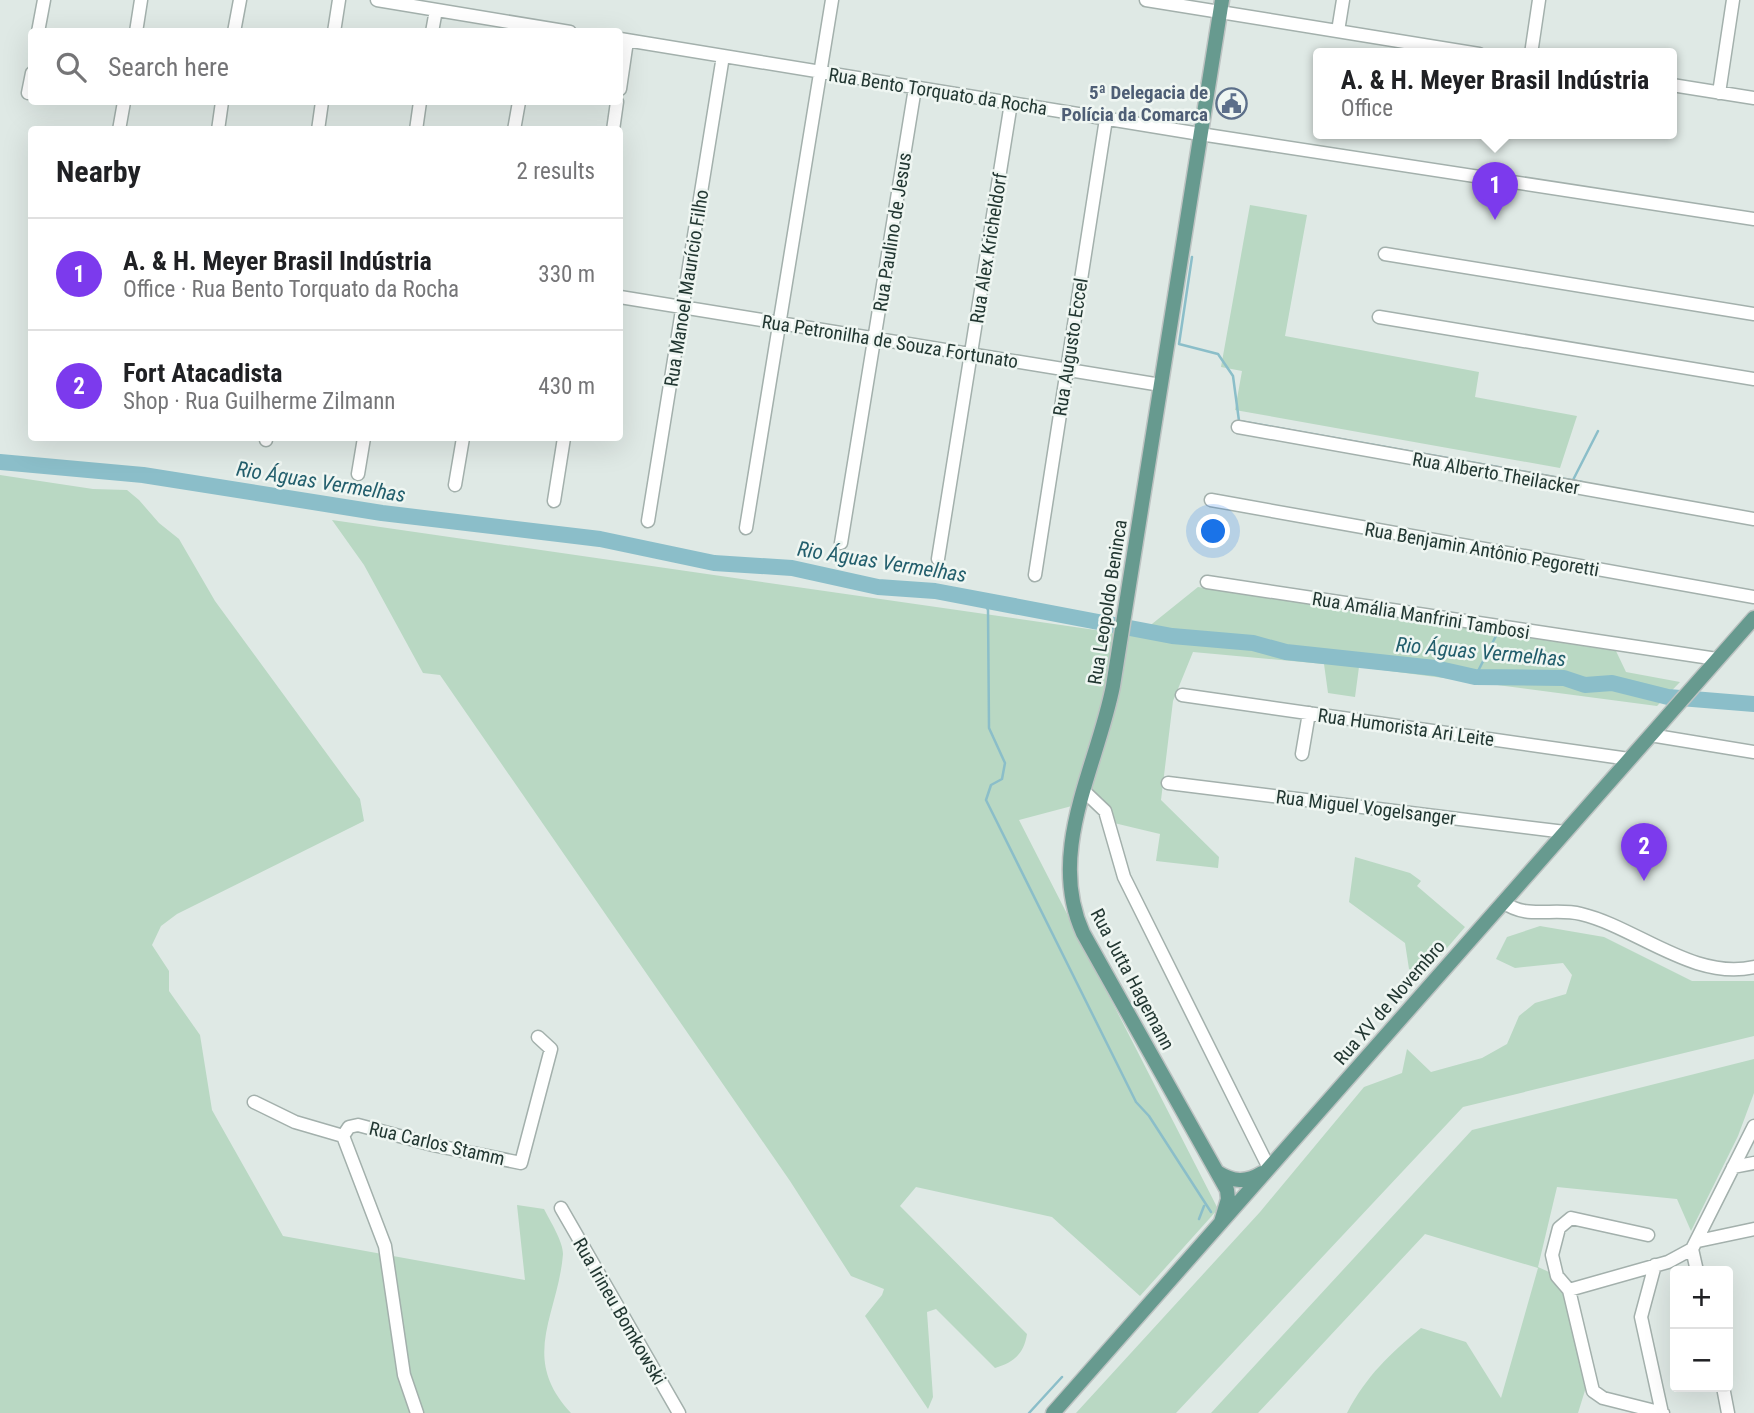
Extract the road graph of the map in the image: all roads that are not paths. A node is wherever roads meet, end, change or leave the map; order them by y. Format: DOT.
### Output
graph roads {
  1 [pos="44,0"];
  2 [pos="141,0"];
  3 [pos="240,0"];
  4 [pos="340,0"];
  5 [pos="377,0"];
  6 [pos="832,0"];
  7 [pos="1146,0"];
  8 [pos="1343,0"];
  9 [pos="1539,0"];
  10 [pos="1733,0"];
  11 [pos="1221,6"];
  12 [pos="436,10"];
  13 [pos="39,28"];
  14 [pos="137,28"];
  15 [pos="235,28"];
  16 [pos="335,28"];
  17 [pos="433,28"];
  18 [pos="531,28"];
  19 [pos="1338,31"];
  20 [pos="623,40"];
  21 [pos="1442,48"];
  22 [pos="1532,48"];
  23 [pos="723,56"];
  24 [pos="820,72"];
  25 [pos="1677,86"];
  26 [pos="915,88"];
  27 [pos="1719,93"];
  28 [pos="1754,98"];
  29 [pos="1011,103"];
  30 [pos="123,105"];
  31 [pos="222,105"];
  32 [pos="322,105"];
  33 [pos="420,105"];
  34 [pos="518,105"];
  35 [pos="617,105"];
  36 [pos="1106,119"];
  37 [pos="120,126"];
  38 [pos="219,126"];
  39 [pos="319,126"];
  40 [pos="417,126"];
  41 [pos="515,126"];
  42 [pos="614,126"];
  43 [pos="1200,134"];
  44 [pos="1754,219"];
  45 [pos="1385,254"];
  46 [pos="623,297"];
  47 [pos="683,307"];
  48 [pos="1754,314"];
  49 [pos="1379,317"];
  50 [pos="780,323"];
  51 [pos="874,338"];
  52 [pos="971,354"];
  53 [pos="1067,369"];
  54 [pos="1754,379"];
  55 [pos="1161,385"];
  56 [pos="1238,426"];
  57 [pos="364,441"];
  58 [pos="463,441"];
  59 [pos="564,441"];
  60 [pos="358,474"];
  61 [pos="456,485"];
  62 [pos="1211,500"];
  63 [pos="554,501"];
  64 [pos="1754,519"];
  65 [pos="648,521"];
  66 [pos="746,528"];
  67 [pos="841,543"];
  68 [pos="938,559"];
  69 [pos="1035,575"];
  70 [pos="1208,582"];
  71 [pos="1754,597"];
  72 [pos="1754,618"];
  73 [pos="1717,659"];
  74 [pos="1182,695"];
  75 [pos="1309,713"];
  76 [pos="1650,735"];
  77 [pos="1754,752"];
  78 [pos="1303,754"];
  79 [pos="1629,759"];
  80 [pos="1168,783"];
  81 [pos="1085,792"];
  82 [pos="1564,832"];
  83 [pos="1503,902"];
  84 [pos="1754,967"];
  85 [pos="538,1037"];
  86 [pos="254,1102"];
  87 [pos="1754,1126"];
  88 [pos="343,1136"];
  89 [pos="1754,1163"];
  90 [pos="1733,1167"];
  91 [pos="1269,1168"];
  92 [pos="1216,1171"];
  93 [pos="561,1209"];
  94 [pos="1221,1222"];
  95 [pos="1754,1230"];
  96 [pos="1648,1236"];
  97 [pos="1695,1245"];
  98 [pos="1655,1265"];
  99 [pos="1697,1266"];
  100 [pos="1569,1290"];
  101 [pos="1724,1392"];
  102 [pos="417,1413"];
  103 [pos="679,1413"];
  104 [pos="1054,1413"];
  105 [pos="1662,1413"];
  106 [pos="1728,1413"];
  1 -- 13 [label="street"];
  2 -- 14 [label="street"];
  3 -- 15 [label="street"];
  4 -- 16 [label="street"];
  5 -- 12 [label="street"];
  6 -- 24 [label="street"];
  7 -- 11 [label="street"];
  8 -- 19 [label="street"];
  9 -- 22 [label="street"];
  10 -- 27 [label="street"];
  11 -- 19 [label="street"];
  11 -- 43 [label="main road, Rua Leopoldo Beninca"];
  12 -- 17 [label="street"];
  12 -- 18 [label="street"];
  19 -- 21 [label="street"];
  20 -- 23 [label="street, Rua Bento Torquato da Rocha"];
  23 -- 24 [label="street, Rua Bento Torquato da Rocha"];
  23 -- 47 [label="street, Rua Manoel Maurício Filho"];
  24 -- 26 [label="street, Rua Bento Torquato da Rocha"];
  24 -- 50 [label="street"];
  25 -- 27 [label="street"];
  26 -- 29 [label="street, Rua Bento Torquato da Rocha"];
  26 -- 51 [label="street, Rua Paulino de Jesus"];
  27 -- 28 [label="street"];
  29 -- 36 [label="street, Rua Bento Torquato da Rocha"];
  29 -- 52 [label="street, Rua Alex Kricheldorf"];
  30 -- 37 [label="street"];
  31 -- 38 [label="street"];
  32 -- 39 [label="street"];
  33 -- 40 [label="street"];
  34 -- 41 [label="street"];
  35 -- 42 [label="street"];
  36 -- 43 [label="street, Rua Bento Torquato da Rocha"];
  36 -- 53 [label="street, Rua Augusto Eccel"];
  43 -- 44 [label="street, Rua Bento Torquato da Rocha"];
  43 -- 55 [label="main road, Rua Leopoldo Beninca"];
  45 -- 48 [label="street"];
  46 -- 47 [label="street, Rua Petronilha de Souza Fortunato"];
  47 -- 50 [label="street, Rua Petronilha de Souza Fortunato"];
  47 -- 65 [label="street, Rua Manoel Maurício Filho"];
  49 -- 54 [label="street"];
  50 -- 51 [label="street, Rua Petronilha de Souza Fortunato"];
  50 -- 66 [label="street"];
  51 -- 52 [label="street, Rua Petronilha de Souza Fortunato"];
  51 -- 67 [label="street, Rua Paulino de Jesus"];
  52 -- 53 [label="street, Rua Petronilha de Souza Fortunato"];
  52 -- 68 [label="street, Rua Alex Kricheldorf"];
  53 -- 55 [label="street, Rua Petronilha de Souza Fortunato"];
  53 -- 69 [label="street, Rua Augusto Eccel"];
  55 -- 81 [label="main road, Rua Leopoldo Beninca"];
  56 -- 64 [label="street, Rua Alberto Theilacker"];
  57 -- 60 [label="street"];
  58 -- 61 [label="street"];
  59 -- 63 [label="street"];
  62 -- 71 [label="street, Rua Benjamin Antônio Pegoretti"];
  70 -- 73 [label="street, Rua Amália Manfrini Tambosi"];
  72 -- 73 [label="main road, Rua XV de Novembro"];
  73 -- 76 [label="main road, Rua XV de Novembro"];
  74 -- 75 [label="street, Rua Humorista Ari Leite"];
  75 -- 78 [label="street"];
  75 -- 79 [label="street, Rua Humorista Ari Leite"];
  76 -- 77 [label="street"];
  76 -- 79 [label="main road, Rua XV de Novembro"];
  79 -- 82 [label="main road, Rua XV de Novembro"];
  80 -- 82 [label="street, Rua Miguel Vogelsanger"];
  81 -- 91 [label="street"];
  81 -- 92 [label="main road, Rua Jutta Hagemann"];
  82 -- 83 [label="main road, Rua XV de Novembro"];
  83 -- 84 [label="street"];
  83 -- 91 [label="main road, Rua XV de Novembro"];
  85 -- 88 [label="street, Rua Carlos Stamm"];
  86 -- 88 [label="street"];
  87 -- 90 [label="street"];
  88 -- 102 [label="street, Rua Carlos Stamm"];
  89 -- 90 [label="street"];
  90 -- 97 [label="street"];
  91 -- 92 [label="main road"];
  91 -- 94 [label="main road, Rua XV de Novembro"];
  92 -- 94 [label="main road, Rua Jutta Hagemann"];
  93 -- 103 [label="street, Rua Irineu Bomkowski"];
  94 -- 104 [label="main road, Rua XV de Novembro"];
  95 -- 97 [label="street"];
  96 -- 100 [label="street"];
  97 -- 98 [label="street"];
  97 -- 99 [label="street"];
  98 -- 100 [label="street"];
  98 -- 105 [label="street"];
  100 -- 105 [label="street"];
  101 -- 106 [label="street"];
}
